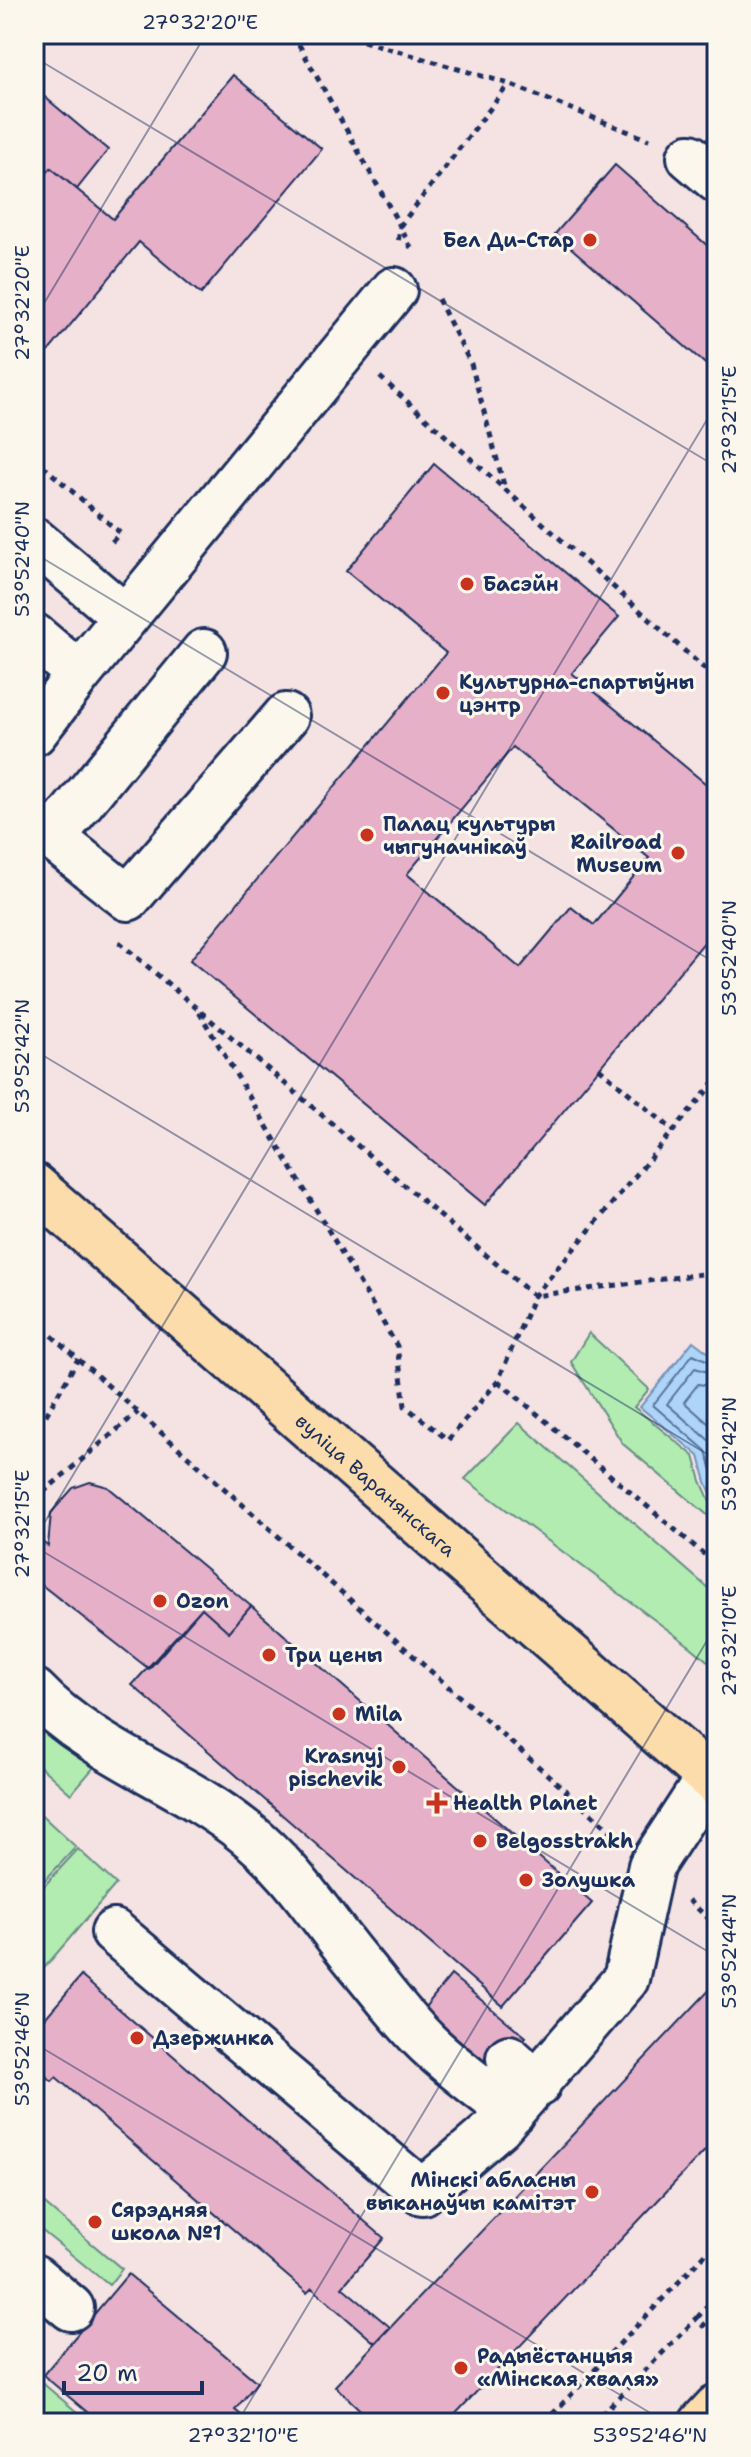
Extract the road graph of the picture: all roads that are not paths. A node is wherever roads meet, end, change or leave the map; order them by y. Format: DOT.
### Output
graph roads {
  1 [pos="414,280"];
  2 [pos="34,540"];
  3 [pos="125,617"];
  4 [pos="34,636"];
  5 [pos="204,652"];
  6 [pos="79,674"];
  7 [pos="286,716"];
  8 [pos="34,733"];
  9 [pos="43,831"];
  10 [pos="34,1186"];
  11 [pos="34,1691"];
  12 [pos="713,1780"];
  13 [pos="114,1932"];
  14 [pos="519,2085"];
  15 [pos="34,2277"];
  16 [pos="71,2308"];
  17 [pos="717,2407"];
  18 [pos="702,2423"];
  1 -- 3 [label="lane"];
  2 -- 3 [label="lane"];
  3 -- 6 [label="lane"];
  4 -- 6 [label="lane"];
  5 -- 9 [label="lane"];
  6 -- 8 [label="lane"];
  7 -- 9 [label="lane"];
  10 -- 12 [label="main road, вуліца Варанянскага"];
  11 -- 14 [label="lane"];
  12 -- 14 [label="lane"];
  13 -- 14 [label="lane"];
  15 -- 16 [label="lane"];
  17 -- 18 [label="main road"];
}
